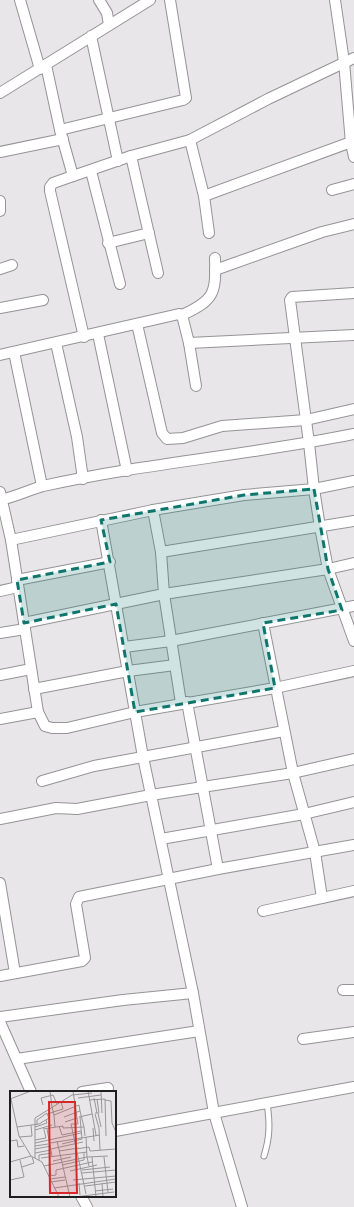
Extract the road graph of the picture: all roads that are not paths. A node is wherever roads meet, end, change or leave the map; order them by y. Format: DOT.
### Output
graph roads {
  1 [pos="20,0"];
  2 [pos="99,0"];
  3 [pos="150,0"];
  4 [pos="170,0"];
  5 [pos="335,0"];
  6 [pos="109,25"];
  7 [pos="91,36"];
  8 [pos="354,58"];
  9 [pos="344,62"];
  10 [pos="43,67"];
  11 [pos="0,93"];
  12 [pos="109,117"];
  13 [pos="61,135"];
  14 [pos="190,140"];
  15 [pos="352,142"];
  16 [pos="0,152"];
  17 [pos="131,156"];
  18 [pos="354,157"];
  19 [pos="118,161"];
  20 [pos="91,170"];
  21 [pos="73,176"];
  22 [pos="354,184"];
  23 [pos="332,190"];
  24 [pos="204,196"];
  25 [pos="0,201"];
  26 [pos="0,211"];
  27 [pos="354,224"];
  28 [pos="149,233"];
  29 [pos="209,234"];
  30 [pos="108,243"];
  31 [pos="215,258"];
  32 [pos="12,265"];
  33 [pos="0,269"];
  34 [pos="216,270"];
  35 [pos="158,273"];
  36 [pos="120,284"];
  37 [pos="354,293"];
  38 [pos="43,300"];
  39 [pos="0,308"];
  40 [pos="182,316"];
  41 [pos="137,324"];
  42 [pos="98,334"];
  43 [pos="354,335"];
  44 [pos="84,337"];
  45 [pos="295,338"];
  46 [pos="56,343"];
  47 [pos="189,343"];
  48 [pos="14,352"];
  49 [pos="0,355"];
  50 [pos="196,386"];
  51 [pos="354,409"];
  52 [pos="306,420"];
  53 [pos="354,434"];
  54 [pos="309,443"];
  55 [pos="127,472"];
  56 [pos="83,479"];
  57 [pos="354,481"];
  58 [pos="42,486"];
  59 [pos="314,489"];
  60 [pos="1,497"];
  61 [pos="153,510"];
  62 [pos="101,520"];
  63 [pos="354,521"];
  64 [pos="320,527"];
  65 [pos="11,540"];
  66 [pos="161,552"];
  67 [pos="110,562"];
  68 [pos="354,563"];
  69 [pos="328,569"];
  70 [pos="18,584"];
  71 [pos="0,591"];
  72 [pos="164,594"];
  73 [pos="116,604"];
  74 [pos="354,606"];
  75 [pos="342,610"];
  76 [pos="263,623"];
  77 [pos="24,626"];
  78 [pos="0,633"];
  79 [pos="353,635"];
  80 [pos="172,641"];
  81 [pos="124,648"];
  82 [pos="175,665"];
  83 [pos="31,669"];
  84 [pos="128,671"];
  85 [pos="354,671"];
  86 [pos="0,675"];
  87 [pos="275,688"];
  88 [pos="34,689"];
  89 [pos="184,702"];
  90 [pos="38,712"];
  91 [pos="135,712"];
  92 [pos="0,719"];
  93 [pos="284,731"];
  94 [pos="194,748"];
  95 [pos="143,757"];
  96 [pos="354,759"];
  97 [pos="293,773"];
  98 [pos="42,781"];
  99 [pos="201,787"];
  100 [pos="151,795"];
  101 [pos="354,802"];
  102 [pos="304,814"];
  103 [pos="0,819"];
  104 [pos="210,829"];
  105 [pos="161,838"];
  106 [pos="354,845"];
  107 [pos="315,852"];
  108 [pos="218,868"];
  109 [pos="169,878"];
  110 [pos="0,883"];
  111 [pos="354,891"];
  112 [pos="322,898"];
  113 [pos="262,911"];
  114 [pos="14,973"];
  115 [pos="0,976"];
  116 [pos="343,990"];
  117 [pos="354,990"];
  118 [pos="193,993"];
  119 [pos="0,1017"];
  120 [pos="0,1022"];
  121 [pos="199,1031"];
  122 [pos="354,1032"];
  123 [pos="303,1039"];
  124 [pos="17,1059"];
  125 [pos="108,1088"];
  126 [pos="354,1088"];
  127 [pos="31,1091"];
  128 [pos="88,1091"];
  129 [pos="267,1103"];
  130 [pos="214,1113"];
  131 [pos="116,1131"];
  132 [pos="264,1156"];
  133 [pos="82,1197"];
  134 [pos="87,1207"];
  135 [pos="242,1207"];
  1 -- 10 [label="street"];
  2 -- 6 [label="street"];
  3 -- 6 [label="street"];
  4 -- 12 [label="street"];
  5 -- 9 [label="street"];
  6 -- 7 [label="street"];
  7 -- 10 [label="street"];
  7 -- 12 [label="street"];
  8 -- 9 [label="street"];
  9 -- 14 [label="street"];
  9 -- 15 [label="street"];
  10 -- 11 [label="street"];
  10 -- 13 [label="street"];
  12 -- 13 [label="street"];
  12 -- 19 [label="street"];
  13 -- 16 [label="street"];
  13 -- 21 [label="street"];
  14 -- 17 [label="street"];
  14 -- 24 [label="street"];
  15 -- 18 [label="street"];
  15 -- 24 [label="street"];
  17 -- 19 [label="street"];
  17 -- 28 [label="street"];
  19 -- 20 [label="street"];
  20 -- 21 [label="street"];
  20 -- 30 [label="street"];
  21 -- 44 [label="street"];
  22 -- 23 [label="street"];
  24 -- 29 [label="street"];
  25 -- 26 [label="street"];
  27 -- 34 [label="street"];
  28 -- 30 [label="street"];
  28 -- 35 [label="street"];
  30 -- 36 [label="street"];
  31 -- 34 [label="street"];
  32 -- 33 [label="street"];
  34 -- 40 [label="street"];
  37 -- 45 [label="street"];
  38 -- 39 [label="street"];
  40 -- 41 [label="street"];
  40 -- 47 [label="street"];
  41 -- 42 [label="street"];
  41 -- 52 [label="street"];
  42 -- 44 [label="street"];
  42 -- 55 [label="street"];
  43 -- 45 [label="street"];
  44 -- 46 [label="street"];
  45 -- 47 [label="street"];
  45 -- 52 [label="street"];
  46 -- 48 [label="street"];
  46 -- 56 [label="street"];
  47 -- 50 [label="street"];
  48 -- 49 [label="street"];
  48 -- 58 [label="street"];
  51 -- 52 [label="street"];
  52 -- 54 [label="street"];
  53 -- 54 [label="street"];
  54 -- 55 [label="street"];
  54 -- 59 [label="street"];
  55 -- 56 [label="street"];
  56 -- 58 [label="street"];
  57 -- 59 [label="street"];
  58 -- 60 [label="street"];
  59 -- 61 [label="street"];
  59 -- 64 [label="street"];
  60 -- 65 [label="street"];
  61 -- 62 [label="street"];
  61 -- 66 [label="street"];
  62 -- 65 [label="street"];
  62 -- 67 [label="street"];
  63 -- 64 [label="street"];
  64 -- 66 [label="street"];
  64 -- 69 [label="street"];
  65 -- 70 [label="street"];
  66 -- 72 [label="street"];
  67 -- 70 [label="street"];
  67 -- 73 [label="street"];
  68 -- 69 [label="street"];
  69 -- 72 [label="street"];
  69 -- 75 [label="street"];
  70 -- 71 [label="street"];
  70 -- 77 [label="street"];
  72 -- 73 [label="street"];
  72 -- 80 [label="street"];
  73 -- 77 [label="street"];
  73 -- 81 [label="street"];
  74 -- 75 [label="street"];
  75 -- 76 [label="street"];
  75 -- 79 [label="street"];
  76 -- 80 [label="street"];
  76 -- 87 [label="street"];
  77 -- 78 [label="street"];
  77 -- 83 [label="street"];
  80 -- 81 [label="street"];
  80 -- 82 [label="street"];
  81 -- 84 [label="street"];
  82 -- 84 [label="street"];
  82 -- 89 [label="street"];
  83 -- 86 [label="street"];
  83 -- 88 [label="street"];
  84 -- 88 [label="street"];
  84 -- 91 [label="street"];
  85 -- 87 [label="street"];
  87 -- 89 [label="street"];
  87 -- 93 [label="street"];
  88 -- 90 [label="street"];
  89 -- 91 [label="street"];
  89 -- 94 [label="street"];
  90 -- 91 [label="street"];
  90 -- 92 [label="street"];
  91 -- 95 [label="street"];
  93 -- 94 [label="street"];
  93 -- 97 [label="street"];
  94 -- 95 [label="street"];
  94 -- 99 [label="street"];
  95 -- 98 [label="street"];
  95 -- 100 [label="street"];
  96 -- 97 [label="street"];
  97 -- 99 [label="street"];
  97 -- 102 [label="street"];
  99 -- 100 [label="street"];
  99 -- 104 [label="street"];
  100 -- 103 [label="street"];
  100 -- 105 [label="street"];
  101 -- 102 [label="street"];
  102 -- 104 [label="street"];
  102 -- 107 [label="street"];
  104 -- 105 [label="street"];
  104 -- 108 [label="street"];
  105 -- 109 [label="street"];
  106 -- 107 [label="street"];
  107 -- 108 [label="street"];
  107 -- 112 [label="street"];
  108 -- 109 [label="street"];
  109 -- 114 [label="street"];
  109 -- 118 [label="street"];
  110 -- 114 [label="street"];
  111 -- 112 [label="street"];
  112 -- 113 [label="street"];
  114 -- 115 [label="street"];
  116 -- 117 [label="street"];
  118 -- 119 [label="street"];
  118 -- 121 [label="street"];
  120 -- 124 [label="street"];
  121 -- 124 [label="street"];
  121 -- 130 [label="street"];
  122 -- 123 [label="street"];
  124 -- 127 [label="street"];
  125 -- 128 [label="street"];
  126 -- 129 [label="street"];
  129 -- 130 [label="street"];
  129 -- 132 [label="lane"];
  130 -- 131 [label="street"];
  130 -- 135 [label="street"];
  133 -- 134 [label="street"];
}
